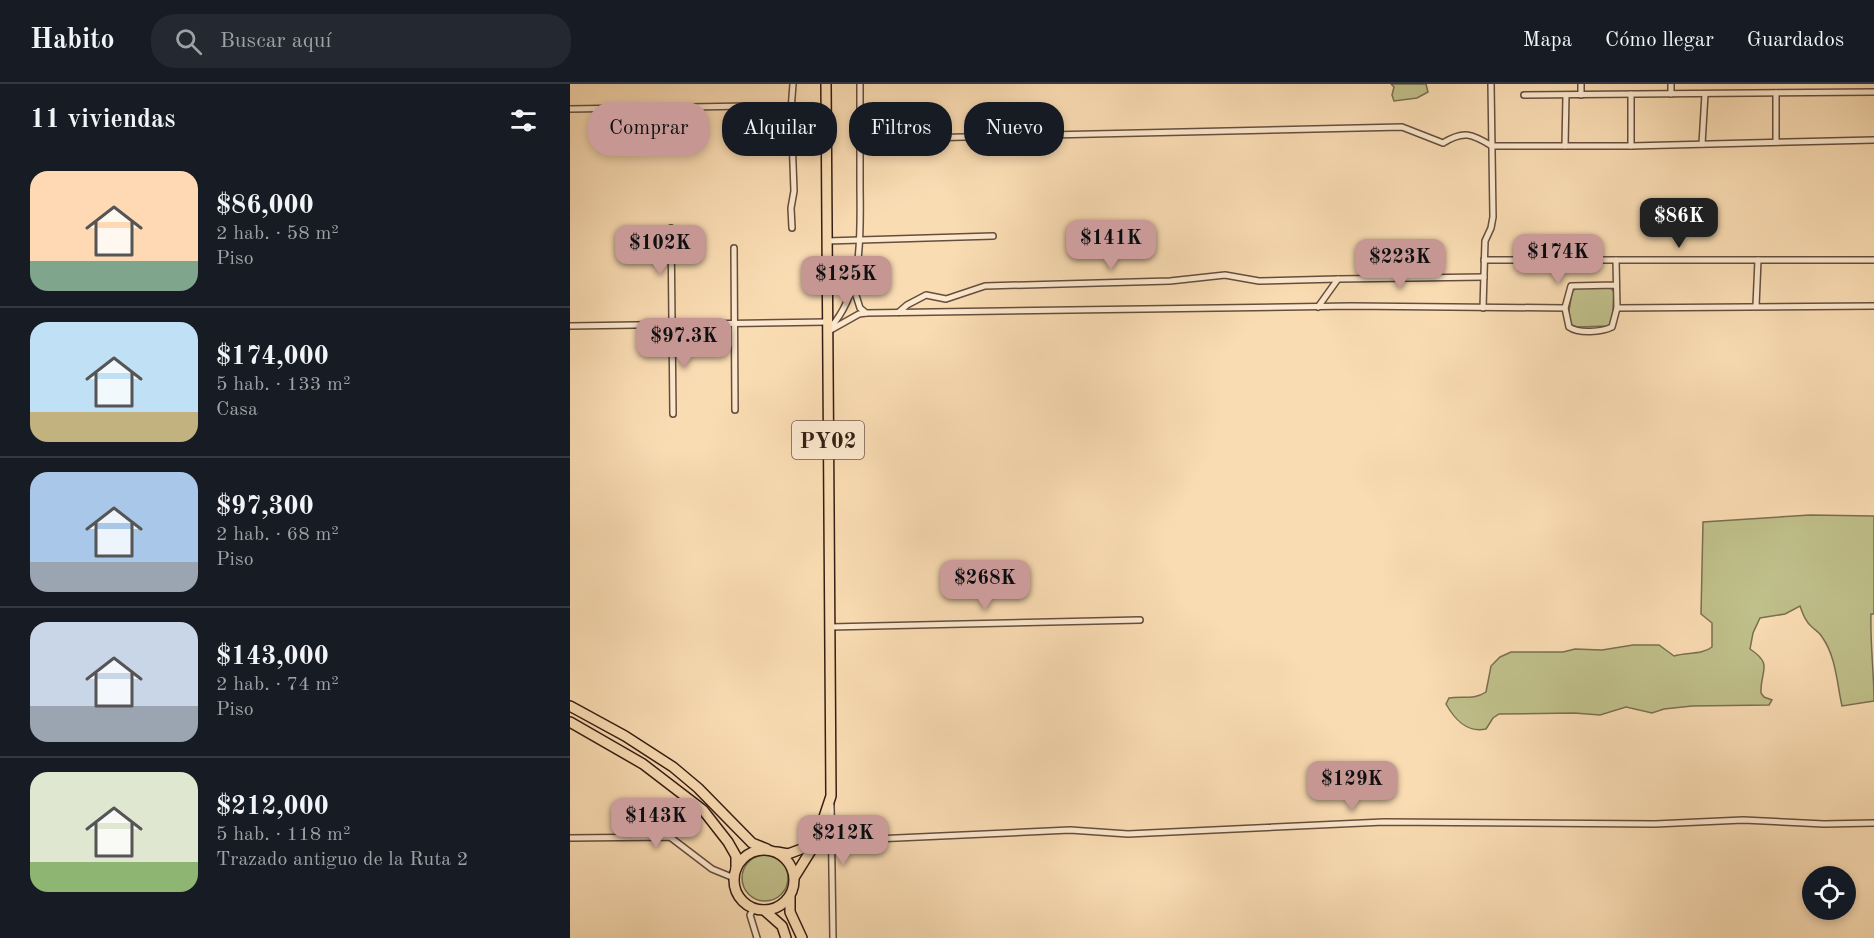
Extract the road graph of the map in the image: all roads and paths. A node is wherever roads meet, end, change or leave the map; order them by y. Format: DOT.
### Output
graph roads {
  1 [pos="793,84"];
  2 [pos="825,84"];
  3 [pos="860,84"];
  4 [pos="1491,84"];
  5 [pos="1581,84"];
  6 [pos="1671,84"];
  7 [pos="1764,84"];
  8 [pos="1874,92"];
  9 [pos="1764,93"];
  10 [pos="1776,93"];
  11 [pos="1631,94"];
  12 [pos="1671,94"];
  13 [pos="1706,94"];
  14 [pos="1524,95"];
  15 [pos="1566,95"];
  16 [pos="1581,95"];
  17 [pos="722,106"];
  18 [pos="570,109"];
  19 [pos="952,138"];
  20 [pos="1874,140"];
  21 [pos="1776,142"];
  22 [pos="1702,144"];
  23 [pos="1492,146"];
  24 [pos="1565,146"];
  25 [pos="1632,146"];
  26 [pos="671,228"];
  27 [pos="792,228"];
  28 [pos="993,236"];
  29 [pos="860,240"];
  30 [pos="826,242"];
  31 [pos="734,248"];
  32 [pos="1484,260"];
  33 [pos="1616,260"];
  34 [pos="1758,260"];
  35 [pos="1874,260"];
  36 [pos="1484,277"];
  37 [pos="1338,279"];
  38 [pos="853,284"];
  39 [pos="1616,285"];
  40 [pos="1756,306"];
  41 [pos="1874,306"];
  42 [pos="1318,307"];
  43 [pos="1483,308"];
  44 [pos="1565,308"];
  45 [pos="1617,308"];
  46 [pos="898,312"];
  47 [pos="866,313"];
  48 [pos="735,324"];
  49 [pos="672,325"];
  50 [pos="570,326"];
  51 [pos="827,327"];
  52 [pos="735,410"];
  53 [pos="673,414"];
  54 [pos="1140,620"];
  55 [pos="830,627"];
  56 [pos="570,706"];
  57 [pos="570,722"];
  58 [pos="831,796"];
  59 [pos="1874,823"];
  60 [pos="570,838"];
  61 [pos="831,841"];
  62 [pos="815,844"];
  63 [pos="767,849"];
  64 [pos="777,852"];
  65 [pos="735,874"];
  66 [pos="795,876"];
  67 [pos="790,896"];
  68 [pos="759,909"];
  69 [pos="757,938"];
  70 [pos="786,938"];
  71 [pos="802,938"];
  72 [pos="833,938"];
  1 -- 27 [label="street"];
  2 -- 30 [label="main road, PY02"];
  3 -- 29 [label="street"];
  4 -- 23 [label="street"];
  5 -- 16 [label="street"];
  6 -- 12 [label="street"];
  7 -- 9 [label="street"];
  8 -- 10 [label="street"];
  9 -- 10 [label="street"];
  9 -- 13 [label="street"];
  10 -- 21 [label="street"];
  11 -- 12 [label="street"];
  11 -- 16 [label="street"];
  11 -- 25 [label="street"];
  12 -- 13 [label="street"];
  13 -- 22 [label="street"];
  14 -- 15 [label="street"];
  15 -- 16 [label="street"];
  15 -- 24 [label="street"];
  17 -- 18 [label="street"];
  19 -- 23 [label="street"];
  20 -- 21 [label="street"];
  21 -- 22 [label="street"];
  22 -- 25 [label="street"];
  23 -- 24 [label="street"];
  23 -- 32 [label="street"];
  24 -- 25 [label="street"];
  26 -- 49 [label="street"];
  28 -- 29 [label="street"];
  29 -- 30 [label="street"];
  29 -- 38 [label="street"];
  30 -- 51 [label="main road, PY02"];
  31 -- 48 [label="street"];
  32 -- 33 [label="street"];
  32 -- 36 [label="street"];
  33 -- 34 [label="street"];
  33 -- 39 [label="street"];
  34 -- 35 [label="street"];
  34 -- 40 [label="street"];
  36 -- 37 [label="street"];
  36 -- 43 [label="street"];
  37 -- 42 [label="street"];
  37 -- 46 [label="street"];
  38 -- 47 [label="street"];
  38 -- 51 [label="street"];
  39 -- 44 [label="street"];
  39 -- 45 [label="street"];
  40 -- 41 [label="street"];
  40 -- 45 [label="street"];
  42 -- 43 [label="street"];
  42 -- 46 [label="street"];
  43 -- 44 [label="street"];
  44 -- 45 [label="street"];
  46 -- 47 [label="street"];
  47 -- 51 [label="street"];
  48 -- 49 [label="street"];
  48 -- 51 [label="street"];
  48 -- 52 [label="street"];
  49 -- 50 [label="street"];
  49 -- 53 [label="street"];
  51 -- 55 [label="main road, PY02"];
  54 -- 55 [label="street"];
  55 -- 58 [label="main road, PY02"];
  56 -- 63 [label="main road"];
  57 -- 65 [label="main road"];
  58 -- 61 [label="street"];
  58 -- 62 [label="main road, PY02"];
  59 -- 61 [label="street"];
  60 -- 65 [label="street"];
  61 -- 72 [label="street"];
  62 -- 64 [label="main road"];
  62 -- 66 [label="main road, PY02"];
  63 -- 64 [label="main road"];
  63 -- 65 [label="main road"];
  64 -- 66 [label="main road"];
  65 -- 68 [label="main road"];
  66 -- 67 [label="main road, PY02"];
  67 -- 68 [label="main road"];
  67 -- 71 [label="main road, PY02"];
  68 -- 69 [label="street"];
  68 -- 70 [label="main road"];
}
